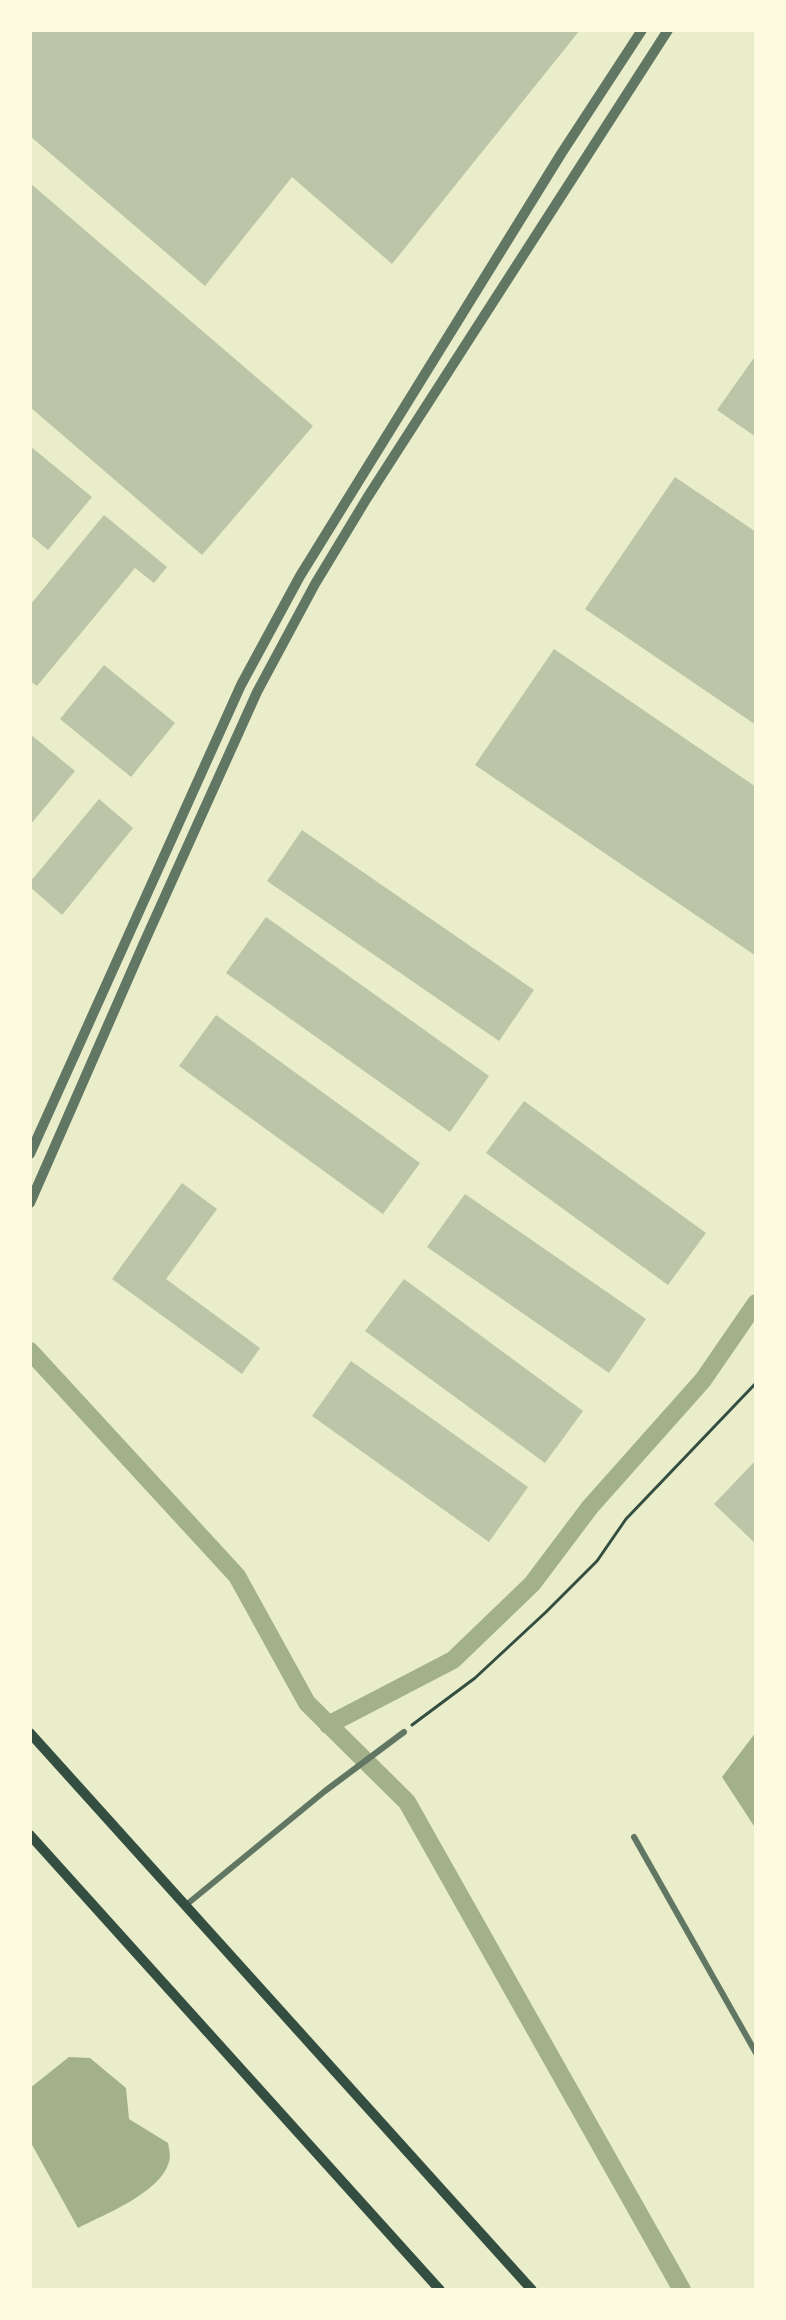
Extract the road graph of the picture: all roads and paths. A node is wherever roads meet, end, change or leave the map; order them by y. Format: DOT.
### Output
graph roads {
  1 [pos="642,30"];
  2 [pos="668,30"];
  3 [pos="30,1154"];
  4 [pos="30,1203"];
  5 [pos="756,1383"];
  6 [pos="404,1732"];
  7 [pos="30,1733"];
  8 [pos="30,1835"];
  9 [pos="634,1837"];
  10 [pos="186,1905"];
  11 [pos="756,2052"];
  12 [pos="440,2290"];
  13 [pos="532,2290"];
  1 -- 3 [label="street"];
  2 -- 4 [label="street"];
  5 -- 6 [label="path"];
  6 -- 10 [label="street"];
  7 -- 10 [label="main road"];
  8 -- 12 [label="main road"];
  9 -- 11 [label="street"];
  10 -- 13 [label="main road"];
}
